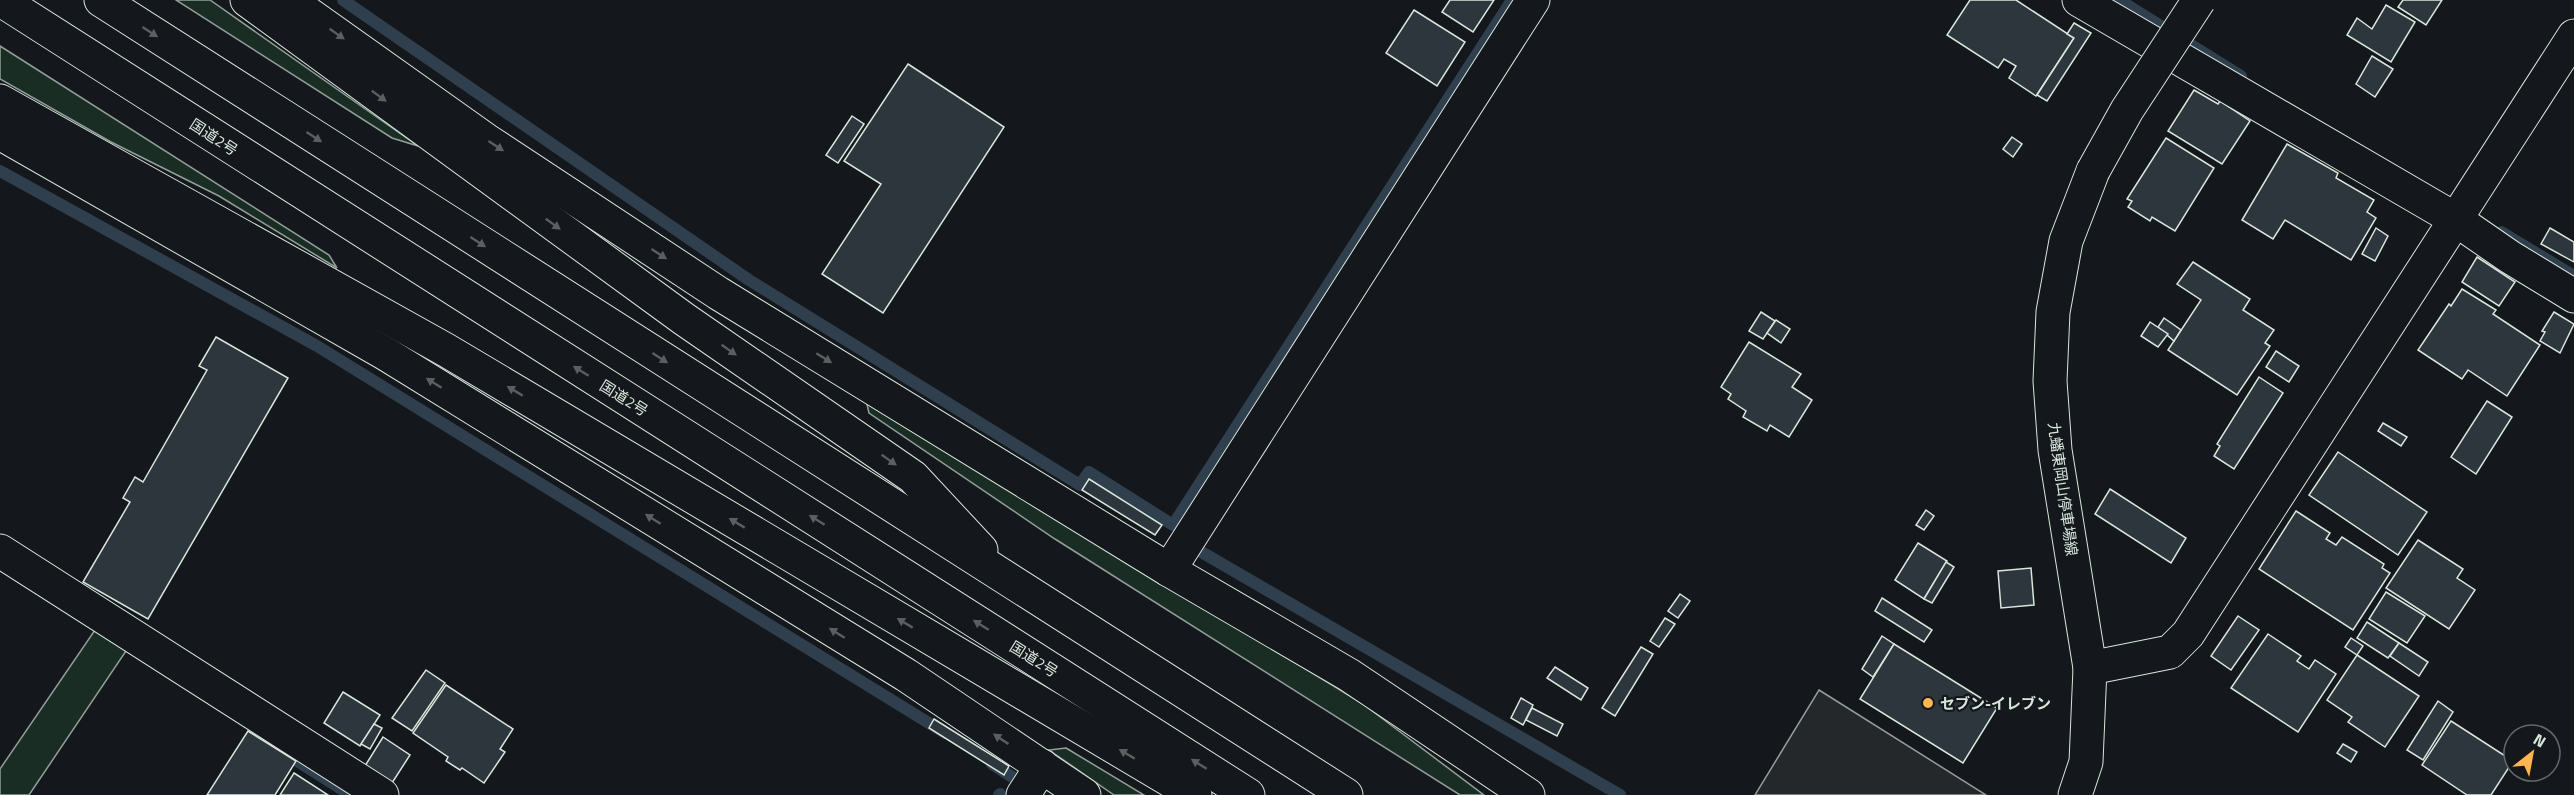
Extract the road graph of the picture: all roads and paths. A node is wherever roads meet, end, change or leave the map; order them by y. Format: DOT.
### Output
graph roads {
  1 [pos="1,0"];
  2 [pos="101,0"];
  3 [pos="247,0"];
  4 [pos="289,0"];
  5 [pos="1533,0"];
  6 [pos="2079,0"];
  7 [pos="2199,0"];
  8 [pos="2574,36"];
  9 [pos="0,101"];
  10 [pos="0,133"];
  11 [pos="2455,219"];
  12 [pos="2574,296"];
  13 [pos="0,551"];
  14 [pos="1169,570"];
  15 [pos="1012,584"];
  16 [pos="2090,668"];
  17 [pos="1030,784"];
  18 [pos="382,795"];
  19 [pos="1084,795"];
  20 [pos="1195,795"];
  21 [pos="1248,795"];
  22 [pos="1346,795"];
  23 [pos="1528,795"];
  24 [pos="2074,795"];
  21 -- 1 [label="main road, 国道2号, one-way"];
  2 -- 15 [label="main road, one-way"];
  3 -- 15 [label="main road, one-way"];
  4 -- 14 [label="main road, one-way"];
  5 -- 14 [label="main road"];
  6 -- 11 [label="main road"];
  7 -- 16 [label="main road, 九蟠東岡山停車場線, bridge"];
  8 -- 11 [label="main road"];
  20 -- 9 [label="main road, one-way"];
  17 -- 10 [label="main road, one-way"];
  11 -- 12 [label="main road"];
  11 -- 16 [label="main road"];
  13 -- 18 [label="main road"];
  14 -- 23 [label="main road"];
  15 -- 22 [label="main road"];
  16 -- 24 [label="main road, 九蟠東岡山停車場線"];
  17 -- 19 [label="main road"];
}
